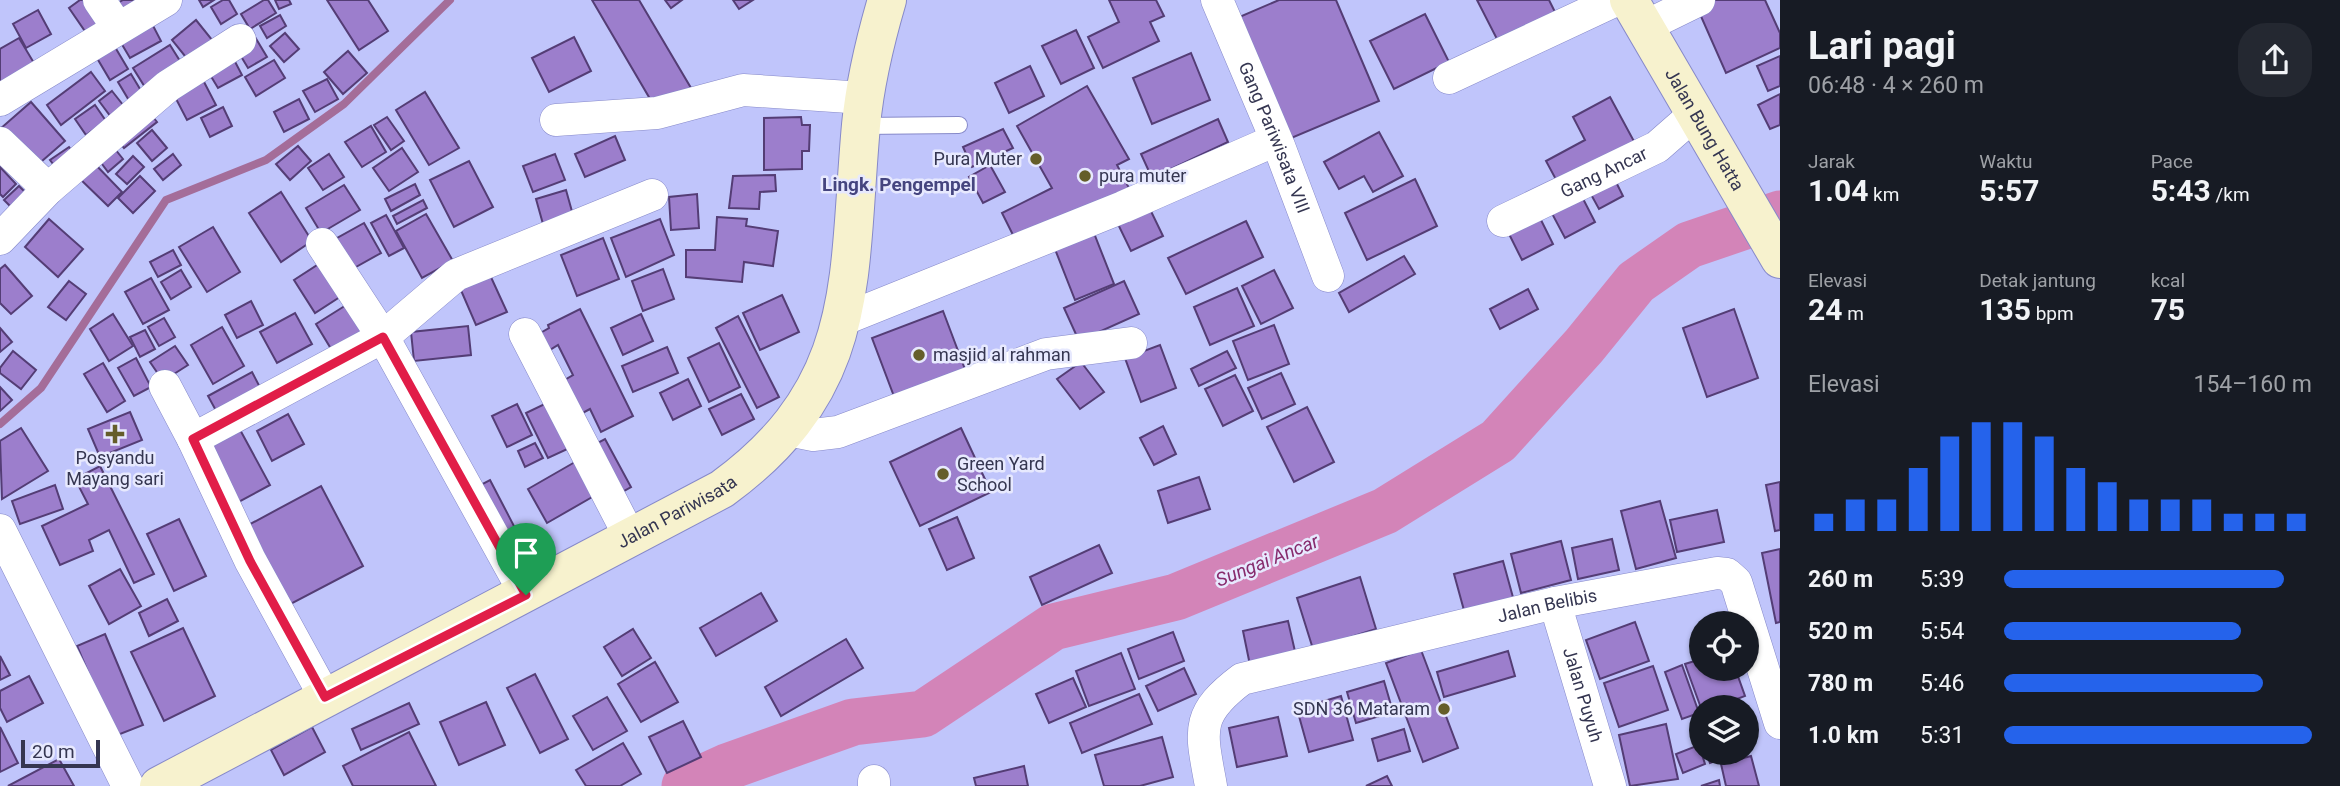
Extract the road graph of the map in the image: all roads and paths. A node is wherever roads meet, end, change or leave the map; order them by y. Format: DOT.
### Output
graph roads {
  1 [pos="99,0"];
  2 [pos="166,0"];
  3 [pos="887,0"];
  4 [pos="1217,0"];
  5 [pos="1616,0"];
  6 [pos="1699,0"];
  7 [pos="1638,13"];
  8 [pos="118,28"];
  9 [pos="240,40"];
  10 [pos="1450,78"];
  11 [pos="0,100"];
  12 [pos="863,112"];
  13 [pos="1699,116"];
  14 [pos="556,120"];
  15 [pos="958,125"];
  16 [pos="1276,140"];
  17 [pos="0,143"];
  18 [pos="48,189"];
  19 [pos="652,195"];
  20 [pos="1503,221"];
  21 [pos="0,239"];
  22 [pos="322,244"];
  23 [pos="1780,260"];
  24 [pos="1328,276"];
  25 [pos="842,320"];
  26 [pos="525,334"];
  27 [pos="383,337"];
  28 [pos="1131,343"];
  29 [pos="164,386"];
  30 [pos="788,430"];
  31 [pos="193,439"];
  32 [pos="0,530"];
  33 [pos="631,539"];
  34 [pos="526,595"];
  35 [pos="1555,603"];
  36 [pos="325,697"];
  37 [pos="1780,723"];
  38 [pos="128,786"];
  39 [pos="159,786"];
  40 [pos="1212,786"];
  41 [pos="1610,786"];
  1 -- 8 [label="street"];
  2 -- 8 [label="street"];
  3 -- 12 [label="street, Jalan Pariwisata"];
  4 -- 16 [label="street, Gang Pariwisata VIII"];
  5 -- 10 [label="street"];
  6 -- 7 [label="street"];
  7 -- 13 [label="street, Jalan Bung Hatta"];
  8 -- 11 [label="street"];
  9 -- 18 [label="street"];
  12 -- 14 [label="street"];
  12 -- 15 [label="lane"];
  12 -- 25 [label="street, Jalan Pariwisata"];
  13 -- 20 [label="street, Gang Ancar"];
  13 -- 23 [label="street, Jalan Bung Hatta"];
  16 -- 24 [label="street, Gang Pariwisata VIII"];
  16 -- 25 [label="street"];
  17 -- 18 [label="street"];
  18 -- 21 [label="street"];
  19 -- 27 [label="street"];
  22 -- 27 [label="street"];
  25 -- 30 [label="street, Jalan Pariwisata"];
  26 -- 33 [label="street"];
  27 -- 31 [label="street"];
  27 -- 34 [label="street"];
  28 -- 30 [label="street"];
  29 -- 31 [label="street"];
  30 -- 33 [label="street, Jalan Pariwisata"];
  31 -- 36 [label="street"];
  32 -- 38 [label="street"];
  33 -- 34 [label="street, Jalan Pariwisata"];
  34 -- 36 [label="street, Jalan Pariwisata"];
  35 -- 37 [label="street, Jalan Belibis"];
  35 -- 40 [label="street, Jalan Belibis"];
  35 -- 41 [label="street, Jalan Puyuh"];
  36 -- 39 [label="street, Jalan Pariwisata"];
}
